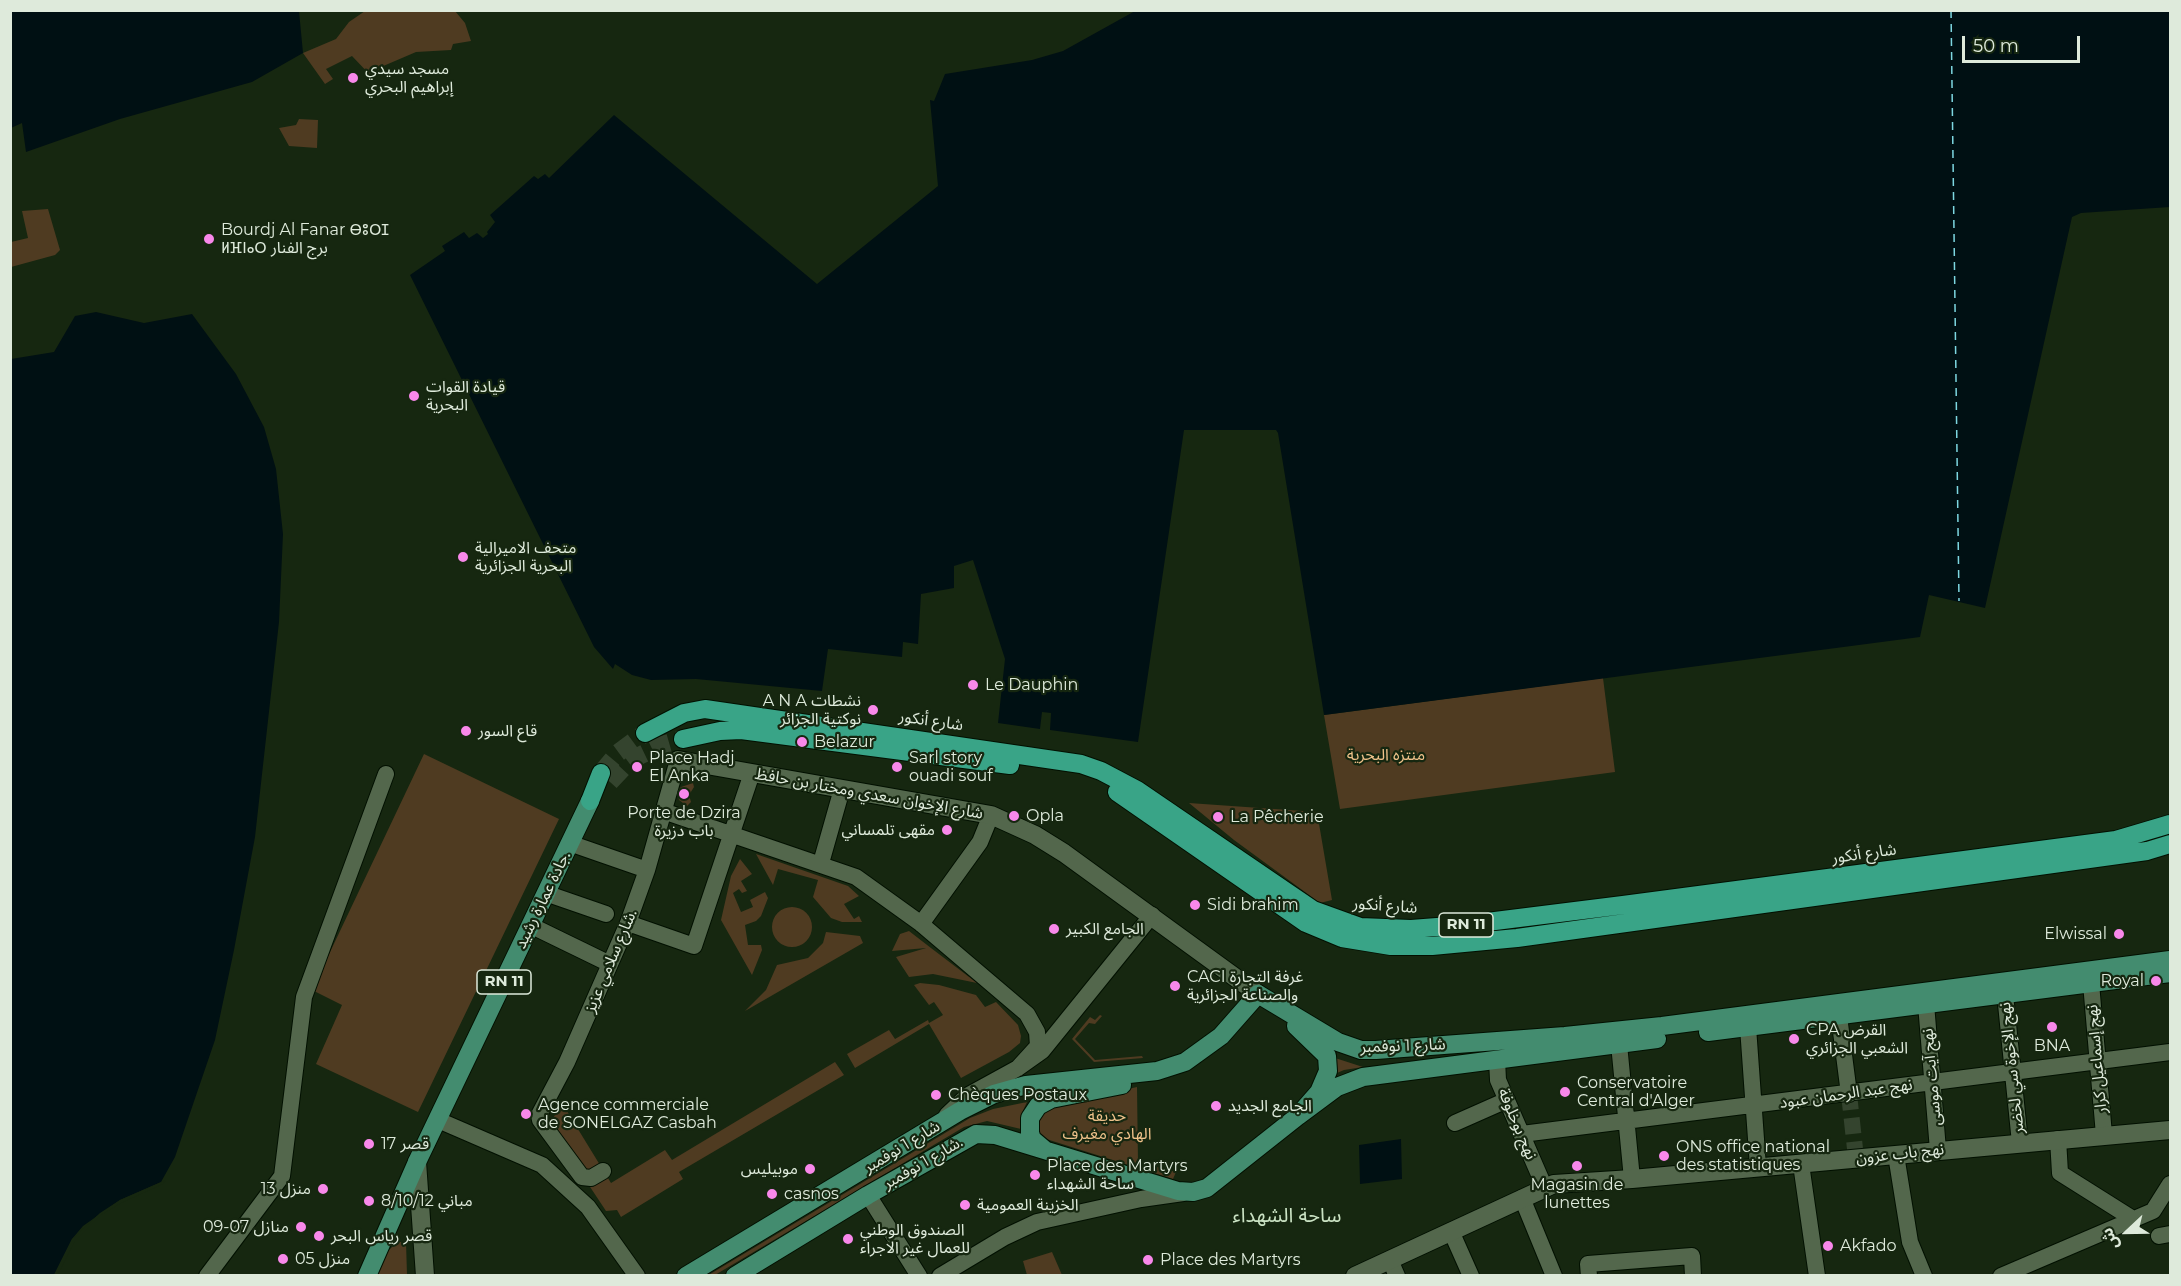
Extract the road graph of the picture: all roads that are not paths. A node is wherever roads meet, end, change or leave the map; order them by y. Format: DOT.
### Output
graph roads {
  1 [pos="645,733"];
  2 [pos="683,739"];
  3 [pos="678,760"];
  4 [pos="752,773"];
  5 [pos="386,774"];
  6 [pos="606,778"];
  7 [pos="842,789"];
  8 [pos="590,801"];
  9 [pos="663,811"];
  10 [pos="991,815"];
  11 [pos="2170,824"];
  12 [pos="732,836"];
  13 [pos="2170,844"];
  14 [pos="575,845"];
  15 [pos="821,863"];
  16 [pos="646,870"];
  17 [pos="551,895"];
  18 [pos="606,914"];
  19 [pos="1152,915"];
  20 [pos="628,923"];
  21 [pos="921,924"];
  22 [pos="536,928"];
  23 [pos="2170,960"];
  24 [pos="610,964"];
  25 [pos="2170,973"];
  26 [pos="2091,983"];
  27 [pos="1258,994"];
  28 [pos="2005,994"];
  29 [pos="1926,1004"];
  30 [pos="1284,1011"];
  31 [pos="1839,1016"];
  32 [pos="1748,1027"];
  33 [pos="1619,1044"];
  34 [pos="1207,1047"];
  35 [pos="2170,1052"];
  36 [pos="1497,1060"];
  37 [pos="2098,1061"];
  38 [pos="1018,1068"];
  39 [pos="2013,1072"];
  40 [pos="1933,1083"];
  41 [pos="1848,1094"];
  42 [pos="1507,1100"];
  43 [pos="1754,1106"];
  44 [pos="1298,1116"];
  45 [pos="438,1120"];
  46 [pos="1626,1122"];
  47 [pos="1455,1123"];
  48 [pos="2170,1130"];
  49 [pos="1522,1134"];
  50 [pos="2104,1135"];
  51 [pos="2058,1139"];
  52 [pos="2020,1143"];
  53 [pos="1938,1150"];
  54 [pos="893,1152"];
  55 [pos="1049,1154"];
  56 [pos="1896,1155"];
  57 [pos="417,1162"];
  58 [pos="1802,1164"];
  59 [pos="1758,1167"];
  60 [pos="603,1170"];
  61 [pos="1632,1179"];
  62 [pos="2170,1184"];
  63 [pos="1544,1186"];
  64 [pos="1187,1192"];
  65 [pos="867,1195"];
  66 [pos="1522,1198"];
  67 [pos="2133,1219"];
  68 [pos="1451,1231"];
  69 [pos="1393,1268"];
  70 [pos="207,1275"];
  71 [pos="367,1275"];
  72 [pos="425,1275"];
  73 [pos="637,1275"];
  74 [pos="686,1275"];
  75 [pos="735,1275"];
  76 [pos="919,1275"];
  77 [pos="940,1275"];
  78 [pos="1355,1275"];
  79 [pos="1471,1275"];
  80 [pos="1554,1275"];
  81 [pos="1589,1275"];
  82 [pos="1694,1275"];
  83 [pos="1817,1275"];
  84 [pos="1924,1275"];
  85 [pos="2001,1275"];
  1 -- 11 [label="highway, شارع أنكور / RN 11"];
  2 -- 13 [label="highway, RN 11"];
  3 -- 4 [label="street, شارع الإخوان سعدي ومختار بن حافظ"];
  3 -- 9 [label="street, شارع سلامي عزيز."];
  4 -- 7 [label="street, شارع الإخوان سعدي ومختار بن حافظ"];
  4 -- 12 [label="street"];
  5 -- 70 [label="street"];
  6 -- 8 [label="highway, RN 11"];
  7 -- 10 [label="street, شارع الإخوان سعدي ومختار بن حافظ"];
  7 -- 15 [label="street"];
  8 -- 45 [label="main road, جادة عمارة رشيد. / RN 11"];
  9 -- 12 [label="street"];
  9 -- 16 [label="street, شارع سلامي عزيز."];
  10 -- 19 [label="street, شارع الإخوان سعدي ومختار بن حافظ"];
  10 -- 21 [label="street"];
  12 -- 15 [label="street"];
  12 -- 20 [label="street"];
  14 -- 16 [label="street"];
  15 -- 21 [label="street"];
  16 -- 20 [label="street, شارع سلامي عزيز."];
  17 -- 18 [label="street"];
  19 -- 27 [label="street, شارع الإخوان سعدي ومختار بن حافظ"];
  19 -- 38 [label="street"];
  20 -- 24 [label="street, شارع سلامي عزيز."];
  21 -- 38 [label="street"];
  22 -- 24 [label="street"];
  23 -- 30 [label="main road, شارع 1 نوفمبر"];
  24 -- 60 [label="street, شارع سلامي عزيز."];
  25 -- 26 [label="main road, شارع 1 نوفمبر"];
  26 -- 28 [label="main road, شارع 1 نوفمبر"];
  26 -- 37 [label="street, نهج إسماعيل كرار"];
  27 -- 30 [label="main road, شارع 1 نوفمبر"];
  27 -- 34 [label="main road"];
  28 -- 29 [label="main road, شارع 1 نوفمبر"];
  28 -- 39 [label="street, نهج الإخوة سي لخضر"];
  29 -- 31 [label="main road, شارع 1 نوفمبر"];
  29 -- 40 [label="street, نهج آيت موسى"];
  30 -- 44 [label="main road"];
  31 -- 32 [label="main road, شارع 1 نوفمبر"];
  31 -- 41 [label="street"];
  32 -- 33 [label="main road, شارع 1 نوفمبر"];
  32 -- 43 [label="street"];
  33 -- 36 [label="main road, شارع 1 نوفمبر"];
  33 -- 46 [label="street"];
  34 -- 54 [label="main road, شارع 1 نوفمبر"];
  34 -- 55 [label="main road"];
  35 -- 37 [label="street, نهج عبد الرحمان عبود"];
  36 -- 42 [label="street, نهج بوخلوفة"];
  36 -- 44 [label="main road, شارع 1 نوفمبر"];
  37 -- 39 [label="street, نهج عبد الرحمان عبود"];
  37 -- 50 [label="street, نهج إسماعيل كرار"];
  38 -- 54 [label="street"];
  39 -- 40 [label="street, نهج عبد الرحمان عبود"];
  39 -- 52 [label="street, نهج الإخوة سي لخضر"];
  40 -- 41 [label="street, نهج عبد الرحمان عبود"];
  40 -- 53 [label="street, نهج آيت موسى"];
  41 -- 43 [label="street, نهج عبد الرحمان عبود"];
  42 -- 47 [label="street"];
  42 -- 49 [label="street, نهج بوخلوفة"];
  43 -- 46 [label="street, نهج عبد الرحمان عبود"];
  43 -- 59 [label="street"];
  44 -- 64 [label="main road"];
  45 -- 57 [label="main road, جادة عمارة رشيد. / RN 11"];
  45 -- 73 [label="street"];
  46 -- 49 [label="street, نهج عبد الرحمان عبود"];
  46 -- 61 [label="street"];
  48 -- 50 [label="street, نهج باب عزون"];
  49 -- 63 [label="street, نهج بوخلوفة"];
  50 -- 51 [label="street, نهج باب عزون"];
  51 -- 52 [label="street, نهج باب عزون"];
  51 -- 67 [label="street"];
  52 -- 53 [label="street, نهج باب عزون"];
  53 -- 56 [label="street, نهج باب عزون"];
  54 -- 74 [label="main road, شارع 1 نوفمبر"];
  55 -- 64 [label="main road, شارع 1 نوفمبر."];
  55 -- 65 [label="main road, شارع 1 نوفمبر."];
  56 -- 58 [label="street, نهج باب عزون"];
  56 -- 84 [label="street"];
  57 -- 71 [label="main road, RN 11"];
  57 -- 72 [label="street"];
  58 -- 59 [label="street, نهج باب عزون"];
  58 -- 83 [label="street"];
  59 -- 61 [label="street, نهج باب عزون"];
  61 -- 63 [label="street, نهج باب عزون"];
  62 -- 67 [label="street"];
  63 -- 66 [label="street, نهج باب عزون"];
  64 -- 77 [label="street"];
  65 -- 75 [label="main road, شارع 1 نوفمبر."];
  65 -- 76 [label="street"];
  66 -- 68 [label="street, نهج باب عزون"];
  66 -- 80 [label="street"];
  67 -- 85 [label="street"];
  68 -- 69 [label="street, نهج باب عزون"];
  68 -- 79 [label="street"];
  69 -- 78 [label="street, نهج باب عزون"];
  81 -- 82 [label="street"];
}
